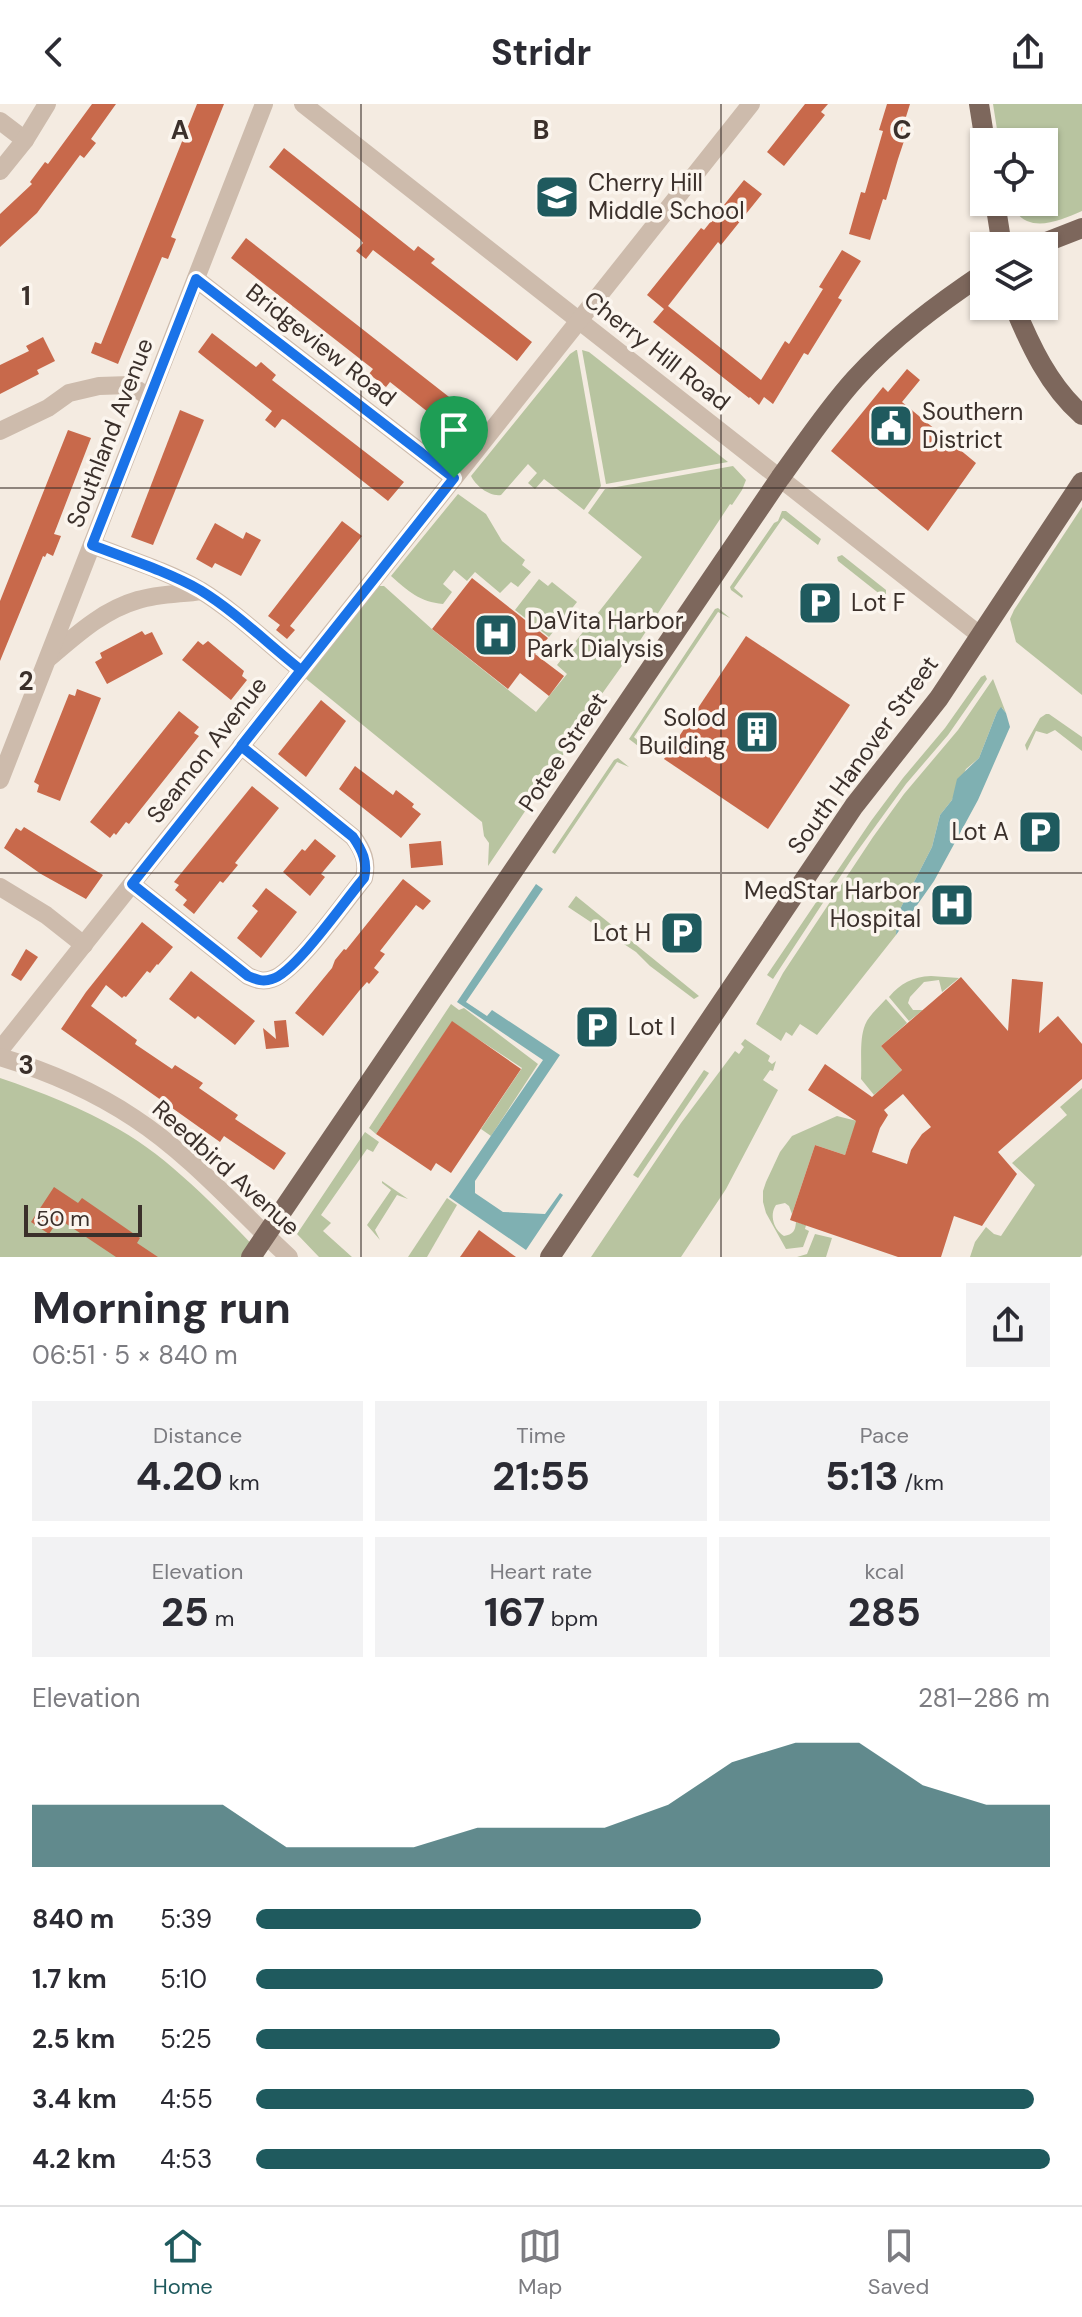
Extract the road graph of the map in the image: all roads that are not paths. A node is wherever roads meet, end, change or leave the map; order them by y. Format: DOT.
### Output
graph roads {
  1 [pos="47,104"];
  2 [pos="264,104"];
  3 [pos="303,104"];
  4 [pos="751,104"];
  5 [pos="979,104"];
  6 [pos="0,121"];
  7 [pos="983,128"];
  8 [pos="25,140"];
  9 [pos="0,171"];
  10 [pos="1082,228"];
  11 [pos="1058,237"];
  12 [pos="196,279"];
  13 [pos="970,283"];
  14 [pos="579,320"];
  15 [pos="1020,320"];
  16 [pos="149,397"];
  17 [pos="1082,415"];
  18 [pos="0,431"];
  19 [pos="454,478"];
  20 [pos="780,478"];
  21 [pos="1082,482"];
  22 [pos="92,545"];
  23 [pos="201,591"];
  24 [pos="981,636"];
  25 [pos="47,660"];
  26 [pos="301,670"];
  27 [pos="241,746"];
  28 [pos="0,780"];
  29 [pos="132,884"];
  30 [pos="0,887"];
  31 [pos="84,945"];
  32 [pos="0,1050"];
  33 [pos="0,1057"];
  34 [pos="266,1235"];
  35 [pos="251,1257"];
  36 [pos="289,1257"];
  37 [pos="550,1257"];
  1 -- 8 [label="street"];
  2 -- 12 [label="street, Southland Avenue"];
  3 -- 14 [label="street, Cherry Hill Road"];
  4 -- 14 [label="street, Seamon Avenue"];
  5 -- 7 [label="main road"];
  6 -- 8 [label="street"];
  8 -- 9 [label="street"];
  10 -- 11 [label="main road"];
  12 -- 16 [label="street, Southland Avenue"];
  12 -- 19 [label="street, Bridgeview Road"];
  13 -- 20 [label="main road, Potee Street"];
  14 -- 19 [label="street, Seamon Avenue"];
  14 -- 20 [label="street, Cherry Hill Road"];
  15 -- 17 [label="main road"];
  16 -- 18 [label="street"];
  16 -- 22 [label="street, Southland Avenue"];
  19 -- 26 [label="street, Seamon Avenue"];
  20 -- 24 [label="street, Cherry Hill Road"];
  20 -- 34 [label="main road, Potee Street"];
  21 -- 24 [label="main road, South Hanover Street"];
  22 -- 23 [label="street"];
  22 -- 25 [label="street, Southland Avenue"];
  23 -- 25 [label="street"];
  23 -- 26 [label="street"];
  24 -- 37 [label="main road, South Hanover Street"];
  25 -- 28 [label="street, Southland Avenue"];
  26 -- 27 [label="street, Seamon Avenue"];
  27 -- 29 [label="street, Seamon Avenue"];
  27 -- 29 [label="street"];
  29 -- 31 [label="street, Seamon Avenue"];
  30 -- 31 [label="street"];
  31 -- 32 [label="street, Seamon Avenue"];
  33 -- 34 [label="street, Reedbird Avenue"];
  34 -- 35 [label="main road, Potee Street"];
  34 -- 36 [label="street, Reedbird Avenue"];
}
